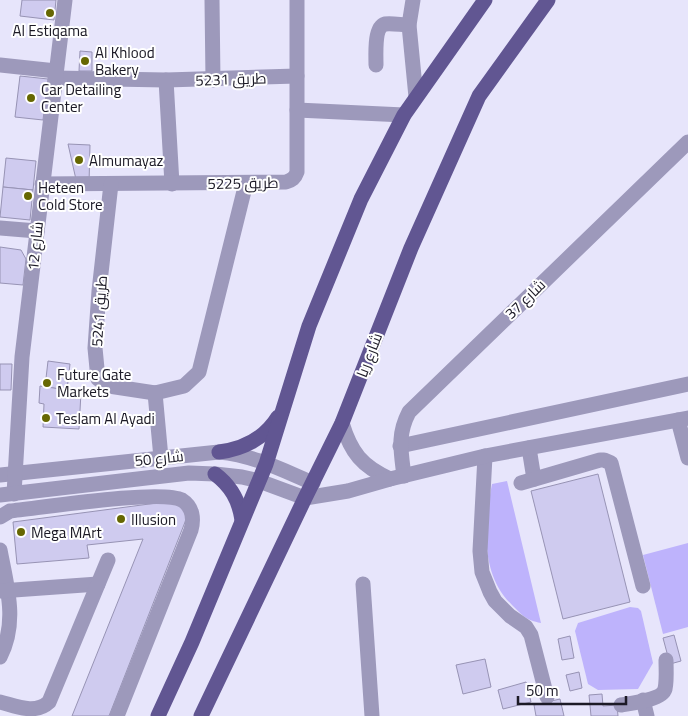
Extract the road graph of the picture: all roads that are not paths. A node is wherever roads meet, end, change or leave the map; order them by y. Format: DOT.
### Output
graph roads {
  1 [pos="65,0"];
  2 [pos="212,0"];
  3 [pos="297,0"];
  4 [pos="413,0"];
  5 [pos="485,0"];
  6 [pos="548,0"];
  7 [pos="409,25"];
  8 [pos="0,65"];
  9 [pos="376,65"];
  10 [pos="56,75"];
  11 [pos="296,76"];
  12 [pos="166,80"];
  13 [pos="213,80"];
  14 [pos="416,97"];
  15 [pos="297,110"];
  16 [pos="404,115"];
  17 [pos="688,142"];
  18 [pos="246,183"];
  19 [pos="42,184"];
  20 [pos="112,184"];
  21 [pos="172,184"];
  22 [pos="0,228"];
  23 [pos="37,231"];
  24 [pos="688,384"];
  25 [pos="155,393"];
  26 [pos="287,400"];
  27 [pos="683,419"];
  28 [pos="342,424"];
  29 [pos="400,446"];
  30 [pos="529,448"];
  31 [pos="219,452"];
  32 [pos="485,456"];
  33 [pos="161,458"];
  34 [pos="688,458"];
  35 [pos="266,464"];
  36 [pos="16,474"];
  37 [pos="215,474"];
  38 [pos="0,475"];
  39 [pos="397,477"];
  40 [pos="259,481"];
  41 [pos="313,483"];
  42 [pos="7,495"];
  43 [pos="305,498"];
  44 [pos="0,517"];
  45 [pos="242,520"];
  46 [pos="0,550"];
  47 [pos="108,560"];
  48 [pos="98,584"];
  49 [pos="363,584"];
  50 [pos="643,586"];
  51 [pos="4,590"];
  52 [pos="5,625"];
  53 [pos="1,653"];
  54 [pos="666,660"];
  55 [pos="547,697"];
  56 [pos="644,700"];
  57 [pos="0,702"];
  58 [pos="621,705"];
  59 [pos="117,716"];
  60 [pos="158,716"];
  61 [pos="201,716"];
  62 [pos="372,716"];
  63 [pos="647,716"];
  1 -- 10 [label="street, شارع 12"];
  2 -- 13 [label="street"];
  3 -- 11 [label="street, طريق 5225"];
  4 -- 7 [label="street"];
  5 -- 14 [label="main road"];
  6 -- 28 [label="main road, شارع ريا"];
  7 -- 9 [label="street"];
  7 -- 14 [label="street"];
  8 -- 10 [label="street, طريق 5231"];
  10 -- 12 [label="street, طريق 5231"];
  10 -- 19 [label="street, شارع 12"];
  11 -- 13 [label="street, طريق 5231"];
  11 -- 15 [label="street, طريق 5225"];
  12 -- 13 [label="street, طريق 5231"];
  12 -- 21 [label="street"];
  14 -- 16 [label="main road"];
  15 -- 16 [label="street"];
  15 -- 18 [label="street, طريق 5225"];
  16 -- 26 [label="main road"];
  17 -- 29 [label="street, شارع 37"];
  18 -- 21 [label="street, طريق 5225"];
  18 -- 25 [label="street, طريق 5241"];
  19 -- 20 [label="street, طريق 5225"];
  19 -- 23 [label="street, شارع 12"];
  20 -- 21 [label="street, طريق 5225"];
  20 -- 25 [label="street, طريق 5241"];
  22 -- 23 [label="street"];
  23 -- 36 [label="street, شارع 12"];
  24 -- 29 [label="street"];
  25 -- 33 [label="street"];
  26 -- 31 [label="main road"];
  26 -- 35 [label="main road"];
  27 -- 30 [label="street"];
  27 -- 34 [label="street"];
  28 -- 39 [label="street"];
  28 -- 41 [label="main road, شارع ريا"];
  29 -- 39 [label="street, شارع 37"];
  30 -- 32 [label="street"];
  30 -- 50 [label="street"];
  31 -- 33 [label="street, شارع 50"];
  31 -- 35 [label="street, شارع 50"];
  32 -- 39 [label="street"];
  32 -- 55 [label="street"];
  33 -- 36 [label="street, شارع 50"];
  35 -- 40 [label="main road"];
  35 -- 41 [label="street, شارع 50"];
  36 -- 38 [label="street, شارع 50"];
  36 -- 42 [label="street, شارع 12"];
  37 -- 40 [label="street, شارع 50"];
  37 -- 42 [label="street, شارع 50"];
  37 -- 45 [label="main road"];
  39 -- 43 [label="street"];
  40 -- 43 [label="street, شارع 50"];
  40 -- 45 [label="main road"];
  41 -- 43 [label="main road, شارع ريا"];
  43 -- 61 [label="main road, شارع ريا"];
  44 -- 59 [label="street"];
  45 -- 60 [label="main road"];
  46 -- 51 [label="street"];
  47 -- 48 [label="street"];
  48 -- 51 [label="street"];
  48 -- 57 [label="street"];
  49 -- 62 [label="street"];
  51 -- 52 [label="street"];
  52 -- 53 [label="street"];
  54 -- 56 [label="street"];
  56 -- 58 [label="street"];
  56 -- 63 [label="street"];
}
